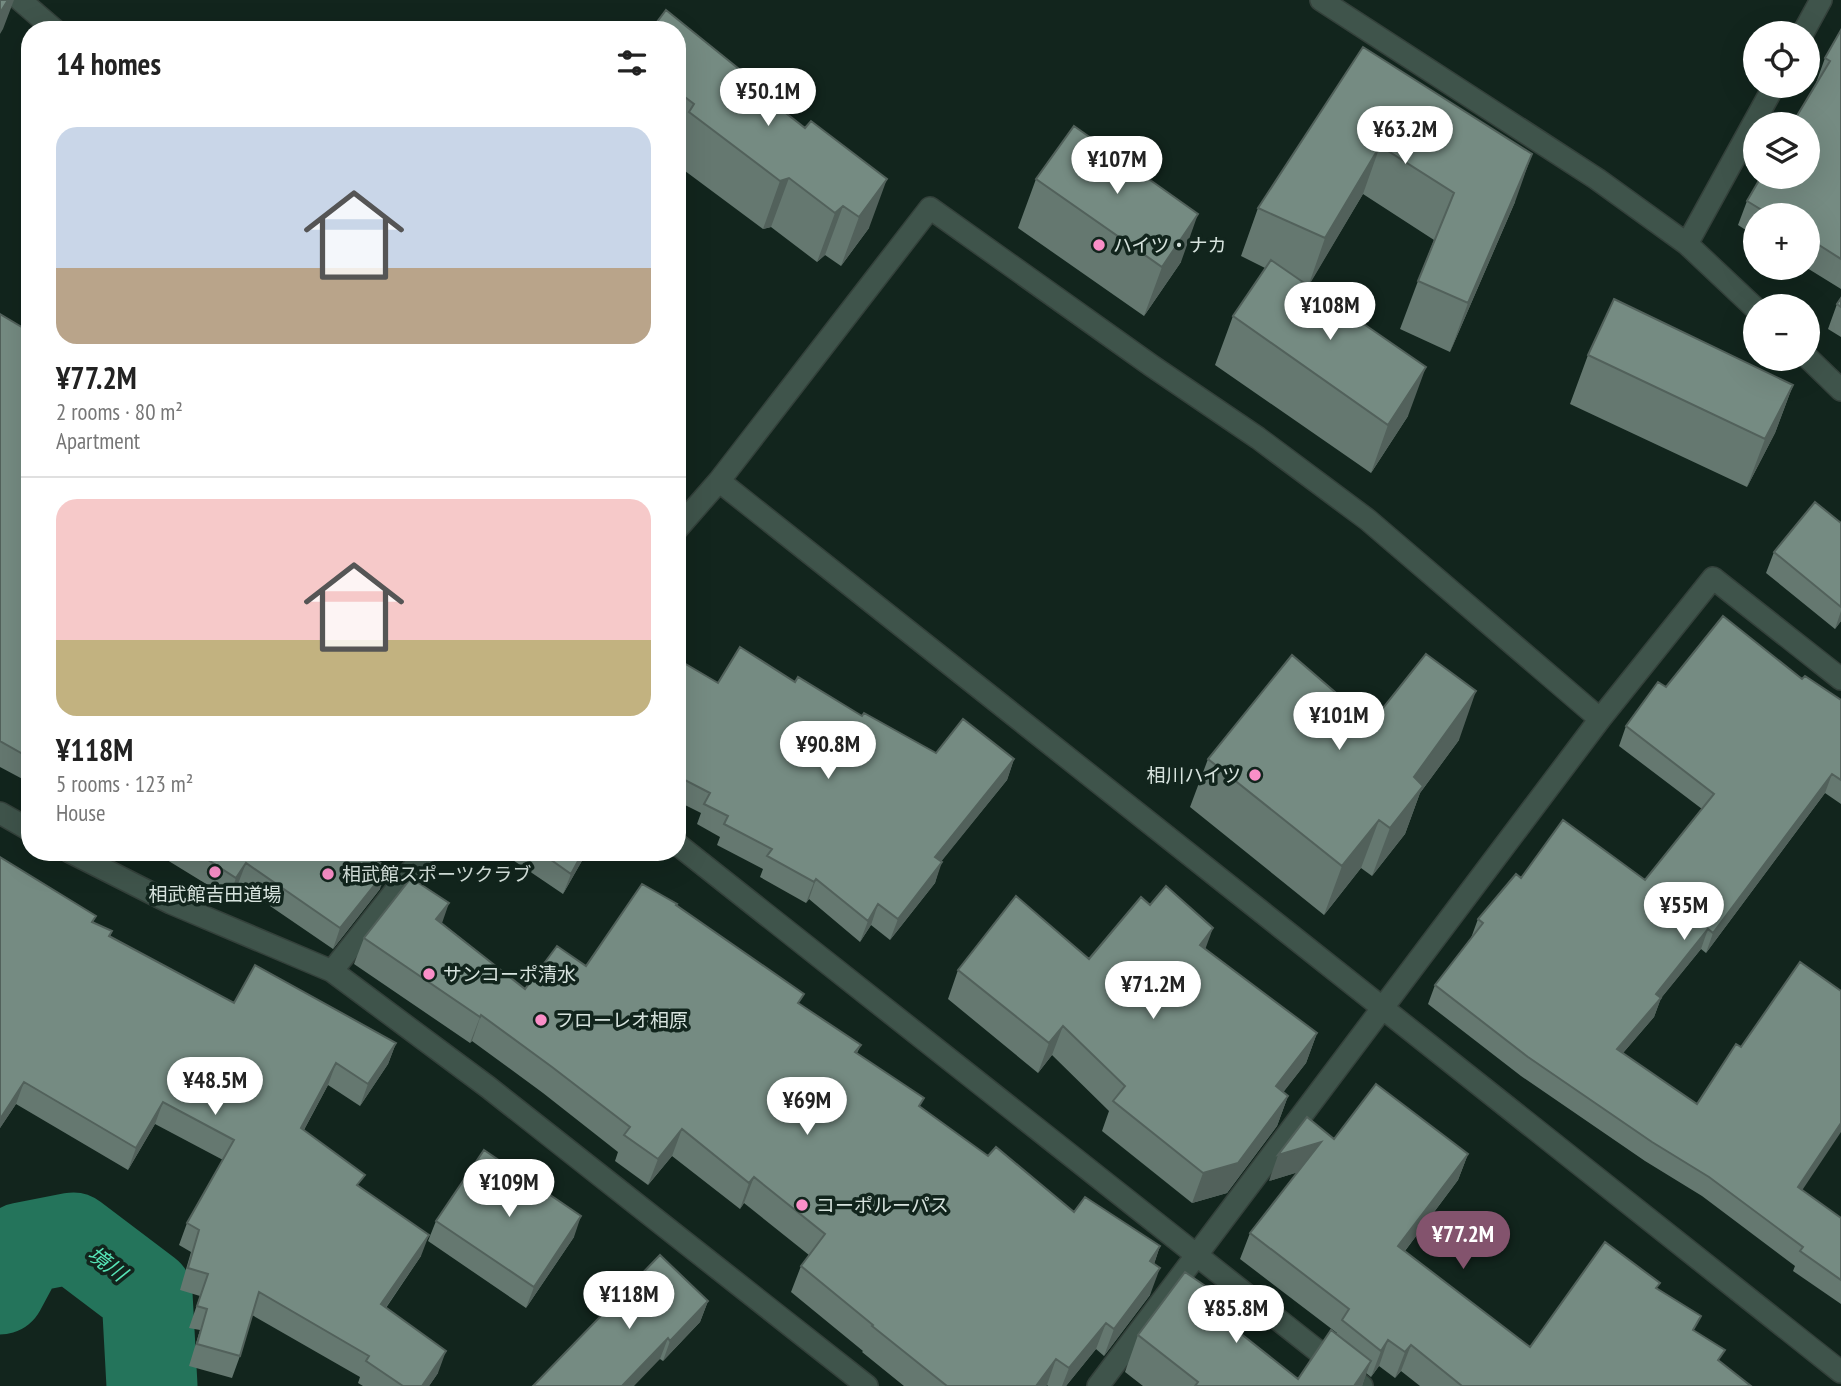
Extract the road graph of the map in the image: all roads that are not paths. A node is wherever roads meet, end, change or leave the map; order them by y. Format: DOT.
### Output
graph roads {
  1 [pos="20,0"];
  2 [pos="1321,0"];
  3 [pos="1821,0"];
  4 [pos="44,21"];
  5 [pos="1809,21"];
  6 [pos="1767,98"];
  7 [pos="1687,244"];
  8 [pos="1743,298"];
  9 [pos="1820,370"];
  10 [pos="1841,390"];
  11 [pos="719,481"];
  12 [pos="686,511"];
  13 [pos="1841,679"];
  14 [pos="1600,719"];
  15 [pos="1,817"];
  16 [pos="21,826"];
  17 [pos="686,851"];
  18 [pos="87,861"];
  19 [pos="419,861"];
  20 [pos="332,971"];
  21 [pos="1383,1007"];
  22 [pos="1197,1255"];
  23 [pos="1841,1372"];
  24 [pos="867,1386"];
  25 [pos="1098,1386"];
  26 [pos="1362,1386"];
  1 -- 4 [label="street"];
  2 -- 7 [label="street"];
  3 -- 5 [label="street"];
  6 -- 7 [label="street"];
  7 -- 8 [label="street"];
  9 -- 10 [label="street"];
  11 -- 12 [label="street"];
  11 -- 14 [label="street"];
  11 -- 21 [label="street"];
  13 -- 14 [label="street"];
  14 -- 21 [label="street"];
  15 -- 16 [label="street"];
  17 -- 22 [label="street"];
  18 -- 20 [label="street"];
  19 -- 20 [label="street"];
  20 -- 24 [label="street"];
  21 -- 22 [label="street"];
  21 -- 23 [label="street"];
  22 -- 25 [label="street"];
  22 -- 26 [label="street"];
}
